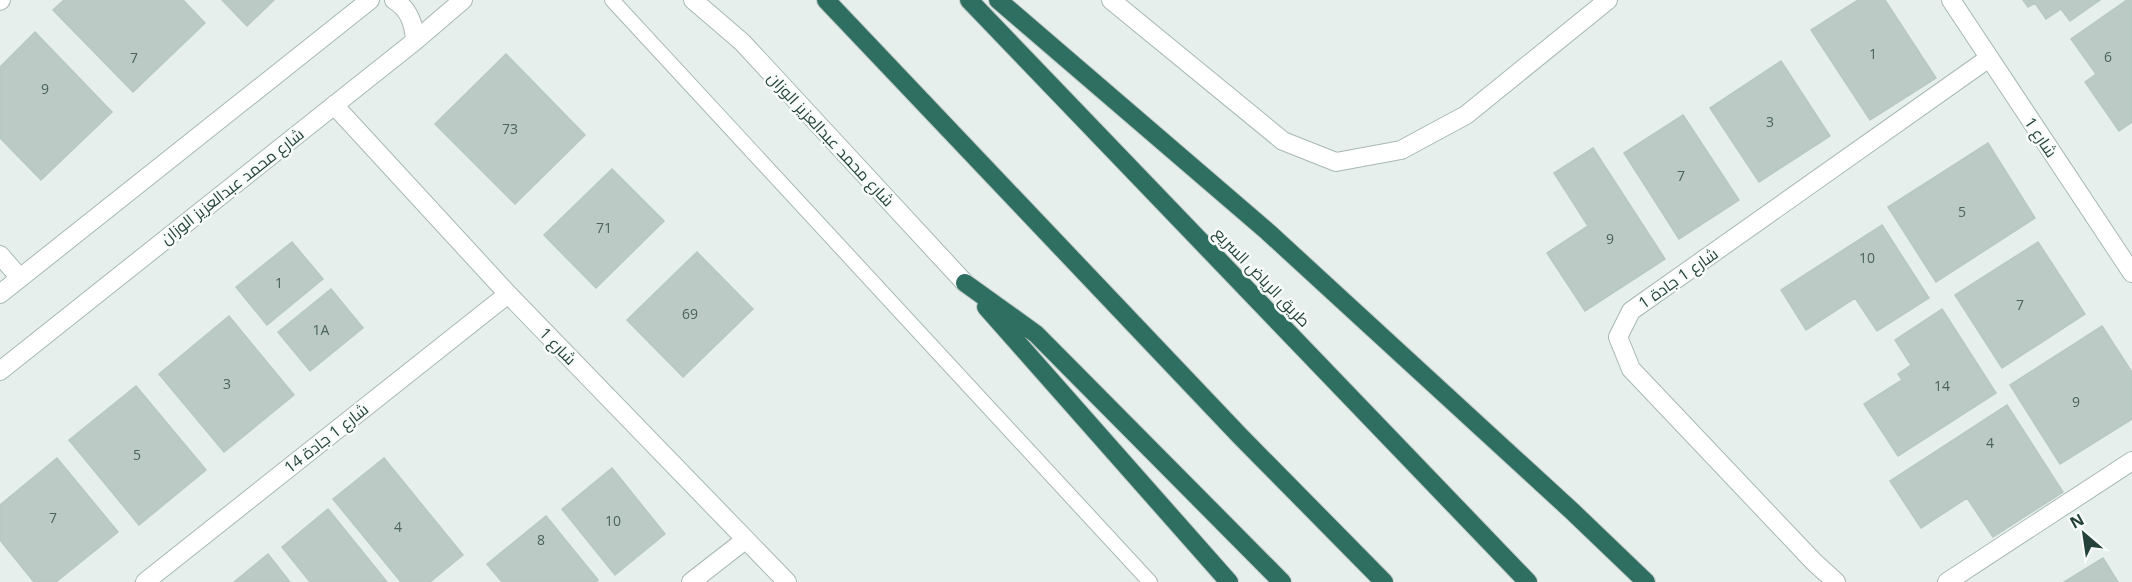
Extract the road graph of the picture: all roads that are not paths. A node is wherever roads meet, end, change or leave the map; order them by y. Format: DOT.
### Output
graph roads {
  1 [pos="370,0"];
  2 [pos="394,0"];
  3 [pos="463,0"];
  4 [pos="612,0"];
  5 [pos="693,0"];
  6 [pos="826,0"];
  7 [pos="969,0"];
  8 [pos="998,0"];
  9 [pos="1111,0"];
  10 [pos="1608,0"];
  11 [pos="1951,0"];
  12 [pos="415,41"];
  13 [pos="1989,58"];
  14 [pos="334,105"];
  15 [pos="0,255"];
  16 [pos="2132,273"];
  17 [pos="20,278"];
  18 [pos="965,283"];
  19 [pos="0,294"];
  20 [pos="508,294"];
  21 [pos="0,371"];
  22 [pos="1240,436"];
  23 [pos="2132,461"];
  24 [pos="745,540"];
  25 [pos="145,582"];
  26 [pos="691,582"];
  27 [pos="787,582"];
  28 [pos="1150,582"];
  29 [pos="1229,582"];
  30 [pos="1282,582"];
  31 [pos="1371,582"];
  32 [pos="1384,582"];
  33 [pos="1528,582"];
  34 [pos="1646,582"];
  35 [pos="1836,582"];
  36 [pos="1947,582"];
  1 -- 17 [label="street"];
  2 -- 12 [label="street"];
  3 -- 12 [label="street, شارع محمد عبدالعزيز الوزان"];
  4 -- 28 [label="lane"];
  5 -- 18 [label="street, شارع محمد عبدالعزيز الوزان"];
  6 -- 22 [label="highway"];
  7 -- 33 [label="highway, طريق الرياض السريع"];
  8 -- 34 [label="highway"];
  9 -- 10 [label="street"];
  11 -- 13 [label="street, شارع 1"];
  12 -- 14 [label="street, شارع محمد عبدالعزيز الوزان"];
  13 -- 16 [label="street, شارع 1"];
  13 -- 35 [label="street, شارع 1 جادة 1"];
  14 -- 20 [label="street, شارع 1"];
  14 -- 21 [label="street, شارع محمد عبدالعزيز الوزان"];
  15 -- 17 [label="street"];
  17 -- 19 [label="street"];
  18 -- 29 [label="highway"];
  18 -- 30 [label="highway"];
  20 -- 24 [label="street, شارع 1"];
  20 -- 25 [label="street, شارع 1 جادة 14"];
  22 -- 31 [label="highway"];
  22 -- 32 [label="highway"];
  23 -- 36 [label="street"];
  24 -- 26 [label="street"];
  24 -- 27 [label="street, شارع 1"];
}
